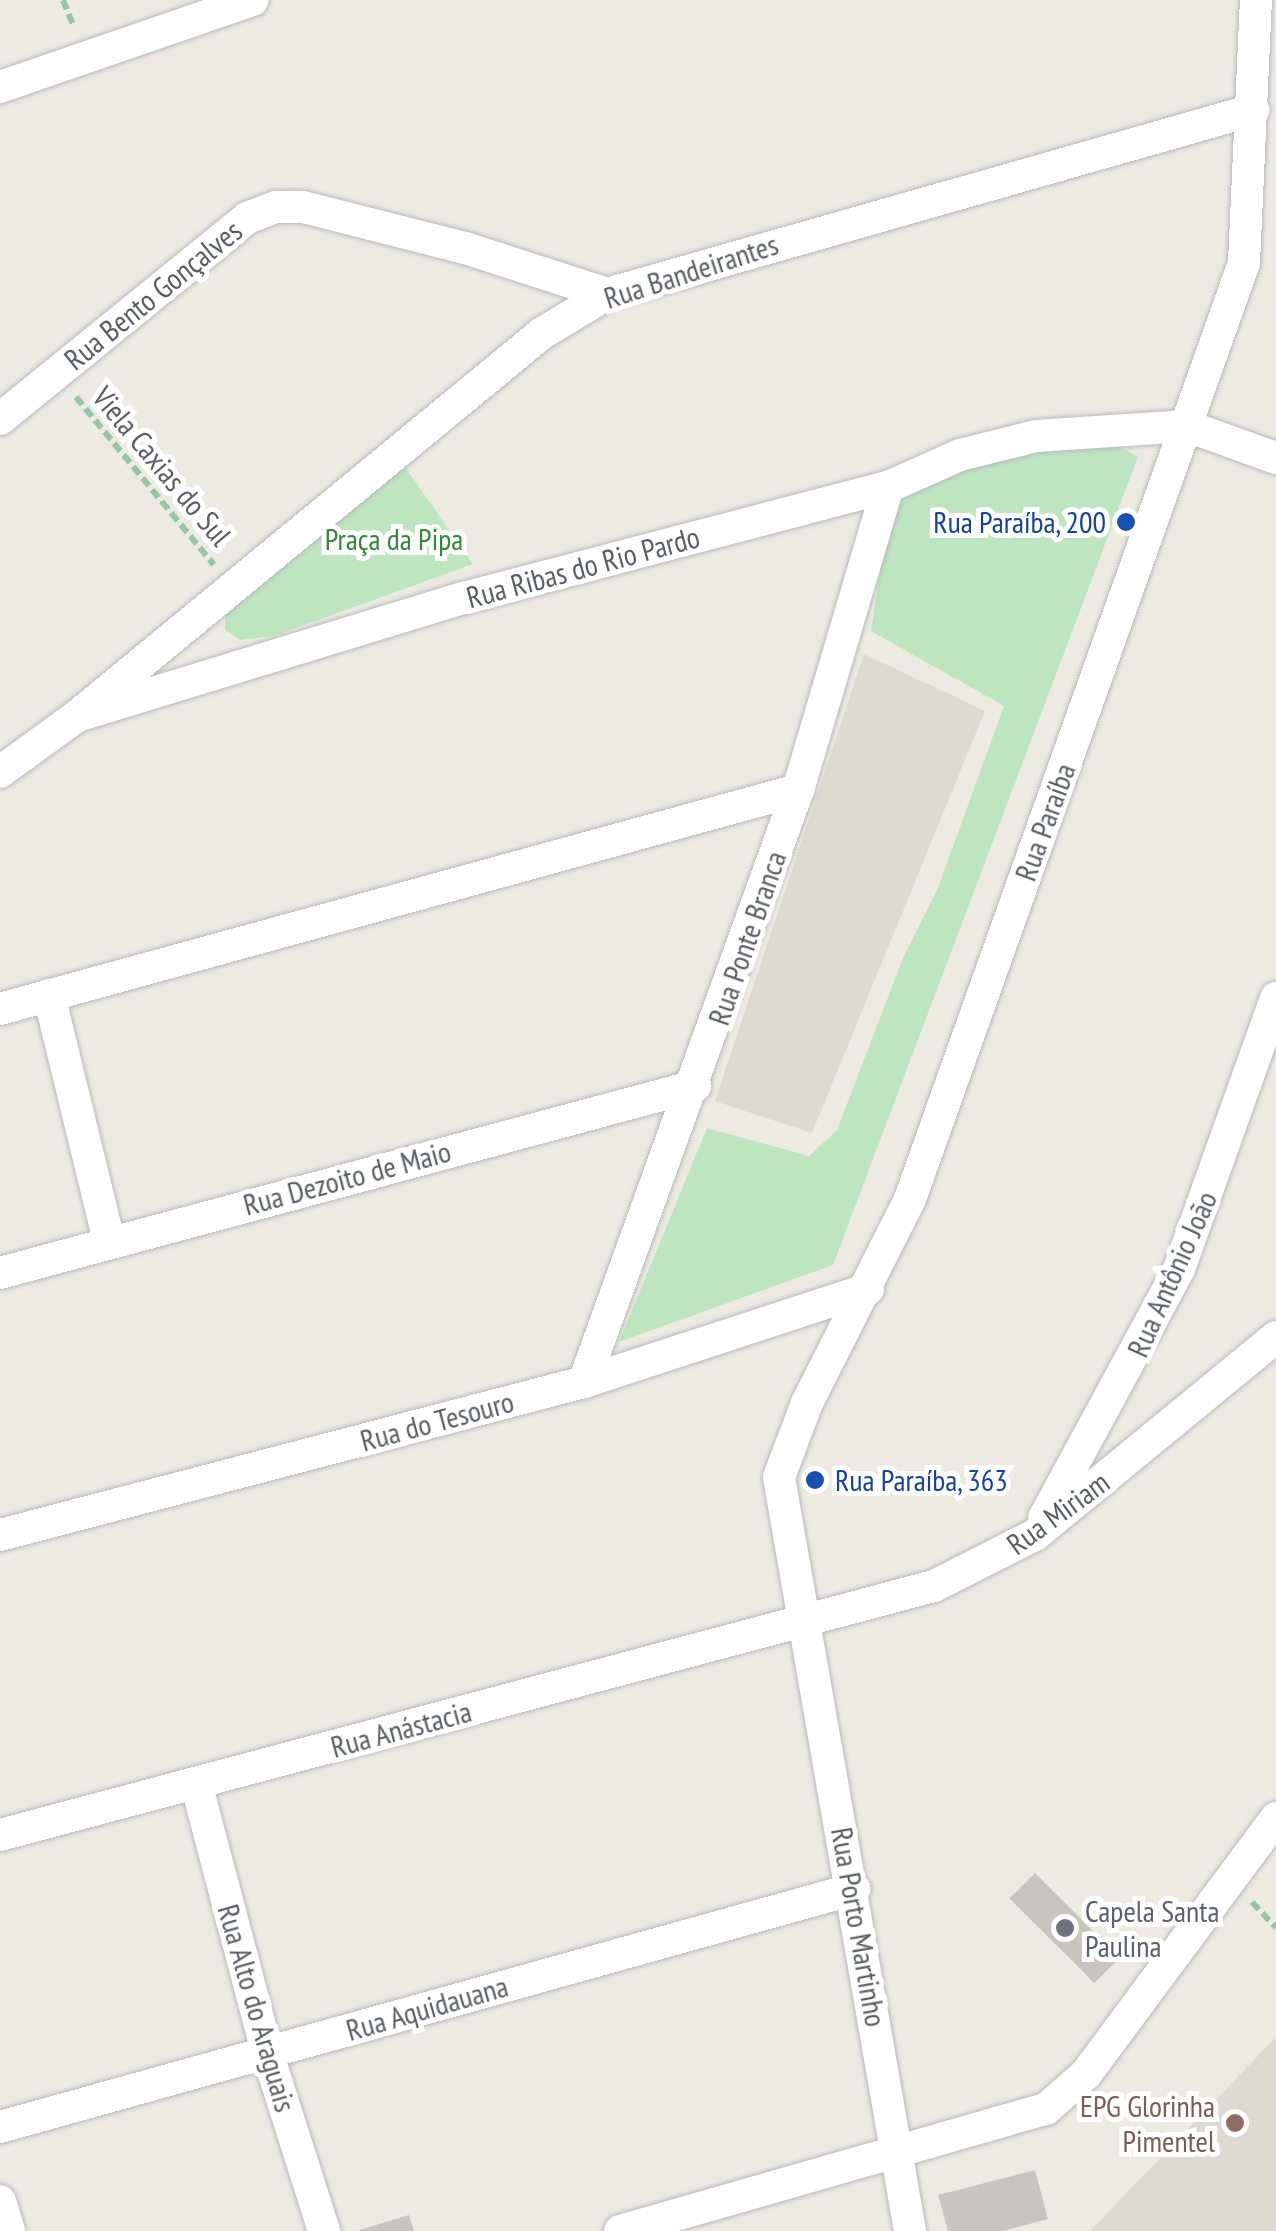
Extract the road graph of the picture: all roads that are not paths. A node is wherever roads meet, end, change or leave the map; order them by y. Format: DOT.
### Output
graph roads {
  1 [pos="252,0"];
  2 [pos="1256,0"];
  3 [pos="0,88"];
  4 [pos="1253,110"];
  5 [pos="607,294"];
  6 [pos="0,419"];
  7 [pos="1186,426"];
  8 [pos="1276,458"];
  9 [pos="888,487"];
  10 [pos="77,716"];
  11 [pos="0,772"];
  12 [pos="798,790"];
  13 [pos="48,995"];
  14 [pos="1276,998"];
  15 [pos="0,1009"];
  16 [pos="695,1086"];
  17 [pos="109,1240"];
  18 [pos="0,1273"];
  19 [pos="868,1289"];
  20 [pos="1276,1336"];
  21 [pos="584,1382"];
  22 [pos="2,1528"];
  23 [pos="1035,1535"];
  24 [pos="803,1624"];
  25 [pos="196,1783"];
  26 [pos="1276,1818"];
  27 [pos="0,1835"];
  28 [pos="854,1889"];
  29 [pos="267,2052"];
  30 [pos="0,2126"];
  31 [pos="896,2154"];
  32 [pos="0,2201"];
  33 [pos="9,2231"];
  34 [pos="324,2231"];
  35 [pos="620,2231"];
  36 [pos="910,2231"];
  1 -- 3 [label="street"];
  2 -- 4 [label="street, Rua Paraíba"];
  4 -- 5 [label="street, Rua Bandeirantes"];
  4 -- 7 [label="street, Rua Paraíba"];
  5 -- 6 [label="street, Rua Bento Gonçalves"];
  5 -- 10 [label="street, Rua Bandeirantes"];
  7 -- 8 [label="street"];
  7 -- 9 [label="street, Rua Ribas do Rio Pardo"];
  7 -- 19 [label="street, Rua Paraíba"];
  9 -- 10 [label="street, Rua Ribas do Rio Pardo"];
  9 -- 12 [label="street, Rua Ponte Branca"];
  10 -- 11 [label="street, Rua Ribas do Rio Pardo"];
  12 -- 13 [label="street"];
  12 -- 16 [label="street, Rua Ponte Branca"];
  13 -- 15 [label="street"];
  13 -- 17 [label="street"];
  14 -- 23 [label="street, Rua Antônio João"];
  16 -- 17 [label="street, Rua Dezoito de Maio"];
  16 -- 21 [label="street, Rua Ponte Branca"];
  17 -- 18 [label="street, Rua Dezoito de Maio"];
  19 -- 21 [label="street, Rua do Tesouro"];
  19 -- 24 [label="street, Rua Paraíba"];
  20 -- 23 [label="street, Rua Miriam"];
  21 -- 22 [label="street, Rua do Tesouro"];
  23 -- 24 [label="street, Rua Miriam"];
  24 -- 25 [label="street, Rua Anástacia"];
  24 -- 28 [label="street, Rua Porto Martinho"];
  25 -- 27 [label="street, Rua Anástacia"];
  25 -- 29 [label="street, Rua Alto do Araguais"];
  26 -- 31 [label="street"];
  28 -- 29 [label="street, Rua Aquidauana"];
  28 -- 31 [label="street, Rua Porto Martinho"];
  29 -- 30 [label="street, Rua Aquidauana"];
  29 -- 34 [label="street, Rua Alto do Araguais"];
  31 -- 35 [label="street"];
  31 -- 36 [label="street, Rua Porto Martinho"];
  32 -- 33 [label="street"];
}
